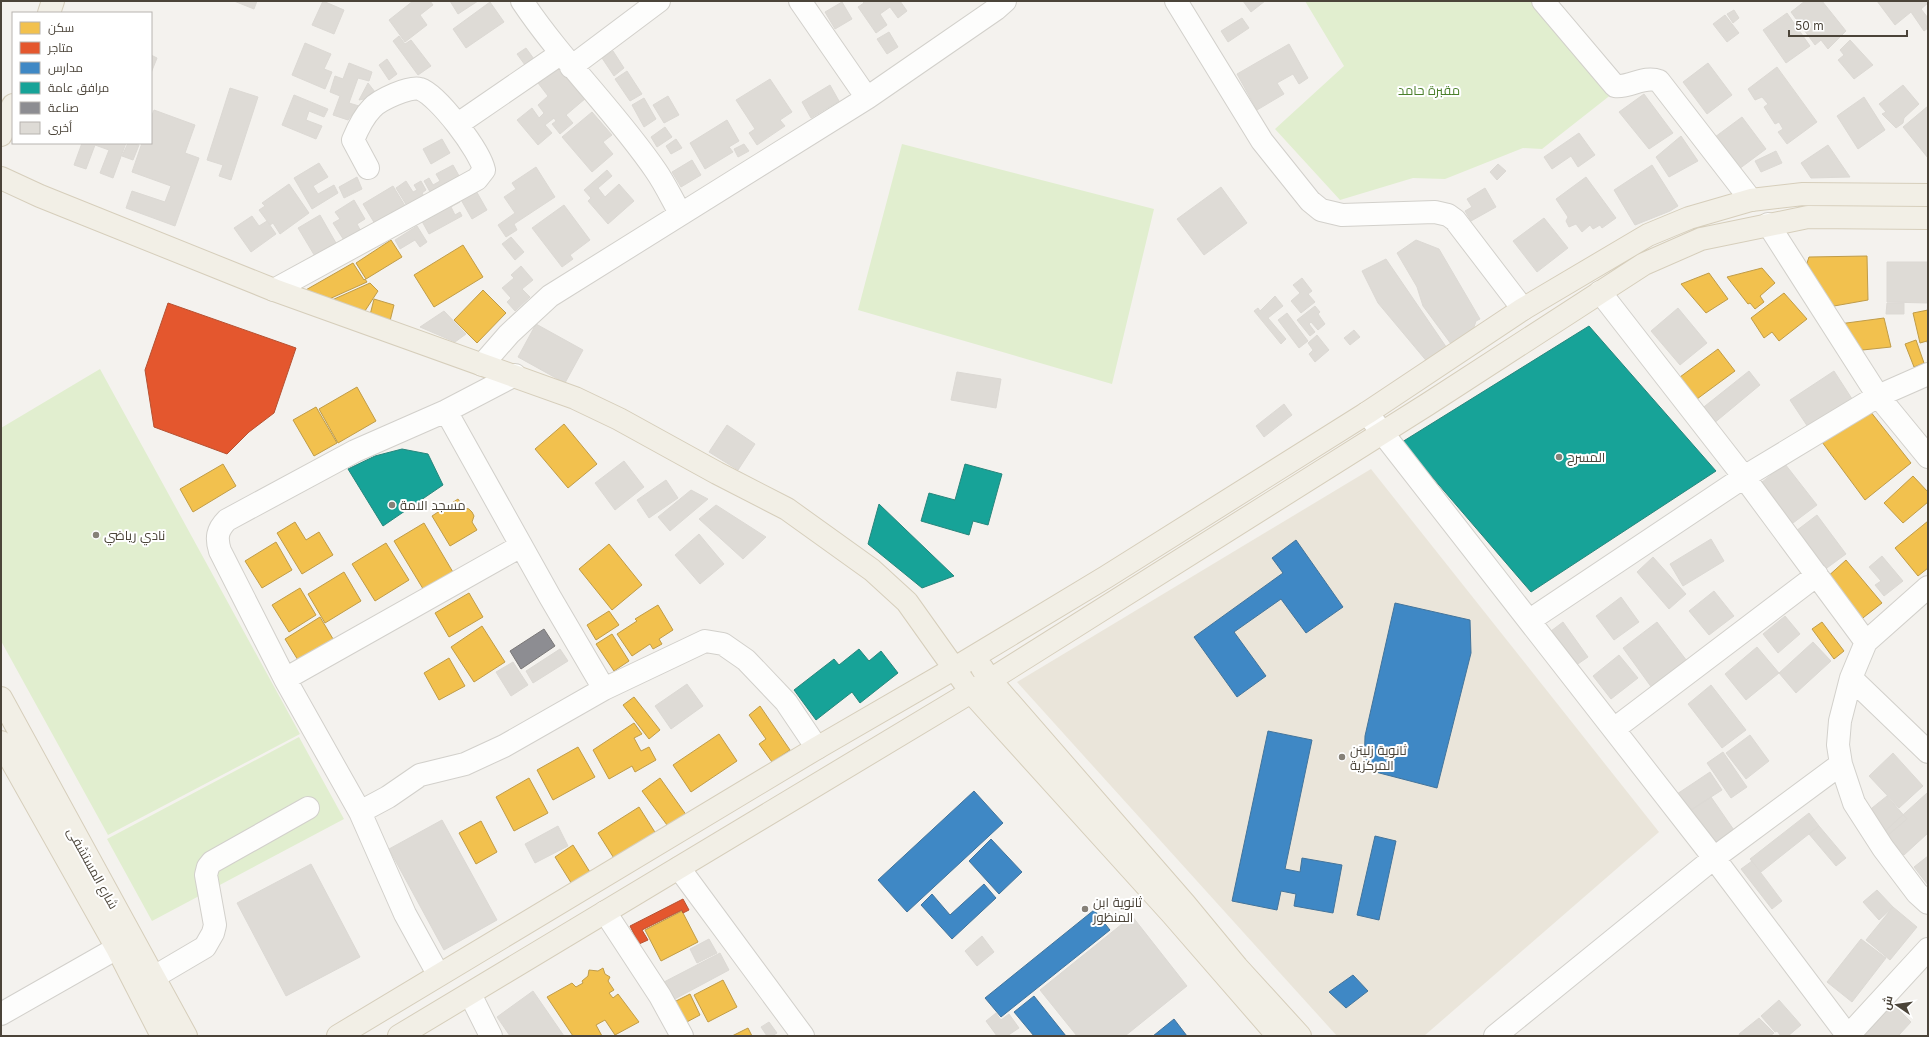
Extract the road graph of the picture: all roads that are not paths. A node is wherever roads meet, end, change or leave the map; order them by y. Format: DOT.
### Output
graph roads {
  1 [pos="54,1"];
  2 [pos="522,1"];
  3 [pos="659,1"];
  4 [pos="800,1"];
  5 [pos="1176,1"];
  6 [pos="1543,1"];
  7 [pos="997,4"];
  8 [pos="49,12"];
  9 [pos="566,60"];
  10 [pos="867,98"];
  11 [pos="458,124"];
  12 [pos="368,168"];
  13 [pos="1,178"];
  14 [pos="1928,195"];
  15 [pos="1751,200"];
  16 [pos="680,213"];
  17 [pos="1928,218"];
  18 [pos="1768,224"];
  19 [pos="274,290"];
  20 [pos="1600,292"];
  21 [pos="1523,309"];
  22 [pos="482,365"];
  23 [pos="1928,374"];
  24 [pos="515,375"];
  25 [pos="1878,396"];
  26 [pos="446,411"];
  27 [pos="1367,413"];
  28 [pos="1382,432"];
  29 [pos="1928,457"];
  30 [pos="1744,477"];
  31 [pos="521,546"];
  32 [pos="1817,575"];
  33 [pos="1928,587"];
  34 [pos="1530,620"];
  35 [pos="1866,642"];
  36 [pos="974,656"];
  37 [pos="955,668"];
  38 [pos="1851,678"];
  39 [pos="285,679"];
  40 [pos="990,680"];
  41 [pos="604,689"];
  42 [pos="971,692"];
  43 [pos="1,698"];
  44 [pos="1614,729"];
  45 [pos="1,742"];
  46 [pos="817,748"];
  47 [pos="1928,752"];
  48 [pos="1840,764"];
  49 [pos="308,808"];
  50 [pos="360,812"];
  51 [pos="1714,858"];
  52 [pos="679,868"];
  53 [pos="1928,903"];
  54 [pos="605,912"];
  55 [pos="117,948"];
  56 [pos="1928,949"];
  57 [pos="438,974"];
  58 [pos="154,977"];
  59 [pos="470,994"];
  60 [pos="1,1014"];
  61 [pos="162,1036"];
  62 [pos="186,1036"];
  63 [pos="338,1036"];
  64 [pos="399,1036"];
  65 [pos="492,1036"];
  66 [pos="682,1036"];
  67 [pos="803,1036"];
  68 [pos="1278,1036"];
  69 [pos="1300,1036"];
  70 [pos="1495,1036"];
  71 [pos="1848,1036"];
  1 -- 8 [label="main road"];
  2 -- 9 [label="street"];
  3 -- 9 [label="street"];
  4 -- 10 [label="street"];
  5 -- 21 [label="street"];
  6 -- 15 [label="street"];
  7 -- 10 [label="street"];
  9 -- 11 [label="street"];
  9 -- 16 [label="street"];
  10 -- 16 [label="street"];
  11 -- 12 [label="street"];
  11 -- 19 [label="street"];
  13 -- 19 [label="main road"];
  14 -- 15 [label="main road"];
  15 -- 21 [label="main road"];
  16 -- 22 [label="street"];
  17 -- 18 [label="main road"];
  18 -- 20 [label="main road"];
  18 -- 25 [label="street"];
  19 -- 22 [label="main road"];
  20 -- 28 [label="main road"];
  20 -- 30 [label="street"];
  21 -- 27 [label="main road"];
  22 -- 24 [label="main road"];
  23 -- 25 [label="street"];
  24 -- 26 [label="street"];
  24 -- 37 [label="main road"];
  25 -- 29 [label="street"];
  25 -- 30 [label="street"];
  26 -- 31 [label="street"];
  26 -- 39 [label="street"];
  27 -- 28 [label="street"];
  27 -- 36 [label="main road"];
  28 -- 34 [label="street"];
  28 -- 40 [label="main road"];
  30 -- 32 [label="street"];
  30 -- 34 [label="street"];
  31 -- 39 [label="street"];
  31 -- 41 [label="street"];
  32 -- 35 [label="street"];
  32 -- 44 [label="street"];
  33 -- 35 [label="street"];
  34 -- 44 [label="street"];
  35 -- 38 [label="street"];
  36 -- 37 [label="main road"];
  36 -- 40 [label="main road"];
  37 -- 42 [label="main road"];
  37 -- 46 [label="main road"];
  38 -- 47 [label="street"];
  38 -- 48 [label="street"];
  39 -- 50 [label="street"];
  40 -- 42 [label="main road"];
  40 -- 69 [label="main road"];
  41 -- 46 [label="street"];
  41 -- 50 [label="street"];
  42 -- 52 [label="main road"];
  42 -- 68 [label="main road"];
  43 -- 58 [label="main road, شارع المستشفى"];
  44 -- 51 [label="street"];
  45 -- 55 [label="main road, شارع المستشفى"];
  46 -- 57 [label="main road"];
  48 -- 51 [label="street"];
  48 -- 53 [label="street"];
  49 -- 58 [label="street"];
  50 -- 57 [label="street"];
  51 -- 70 [label="street"];
  51 -- 71 [label="street"];
  52 -- 54 [label="main road"];
  52 -- 67 [label="street"];
  54 -- 59 [label="main road"];
  54 -- 66 [label="street"];
  55 -- 60 [label="street"];
  55 -- 61 [label="main road, شارع المستشفى"];
  56 -- 71 [label="street"];
  57 -- 63 [label="main road"];
  58 -- 62 [label="main road, شارع المستشفى"];
  59 -- 64 [label="main road"];
  59 -- 65 [label="street"];
}
